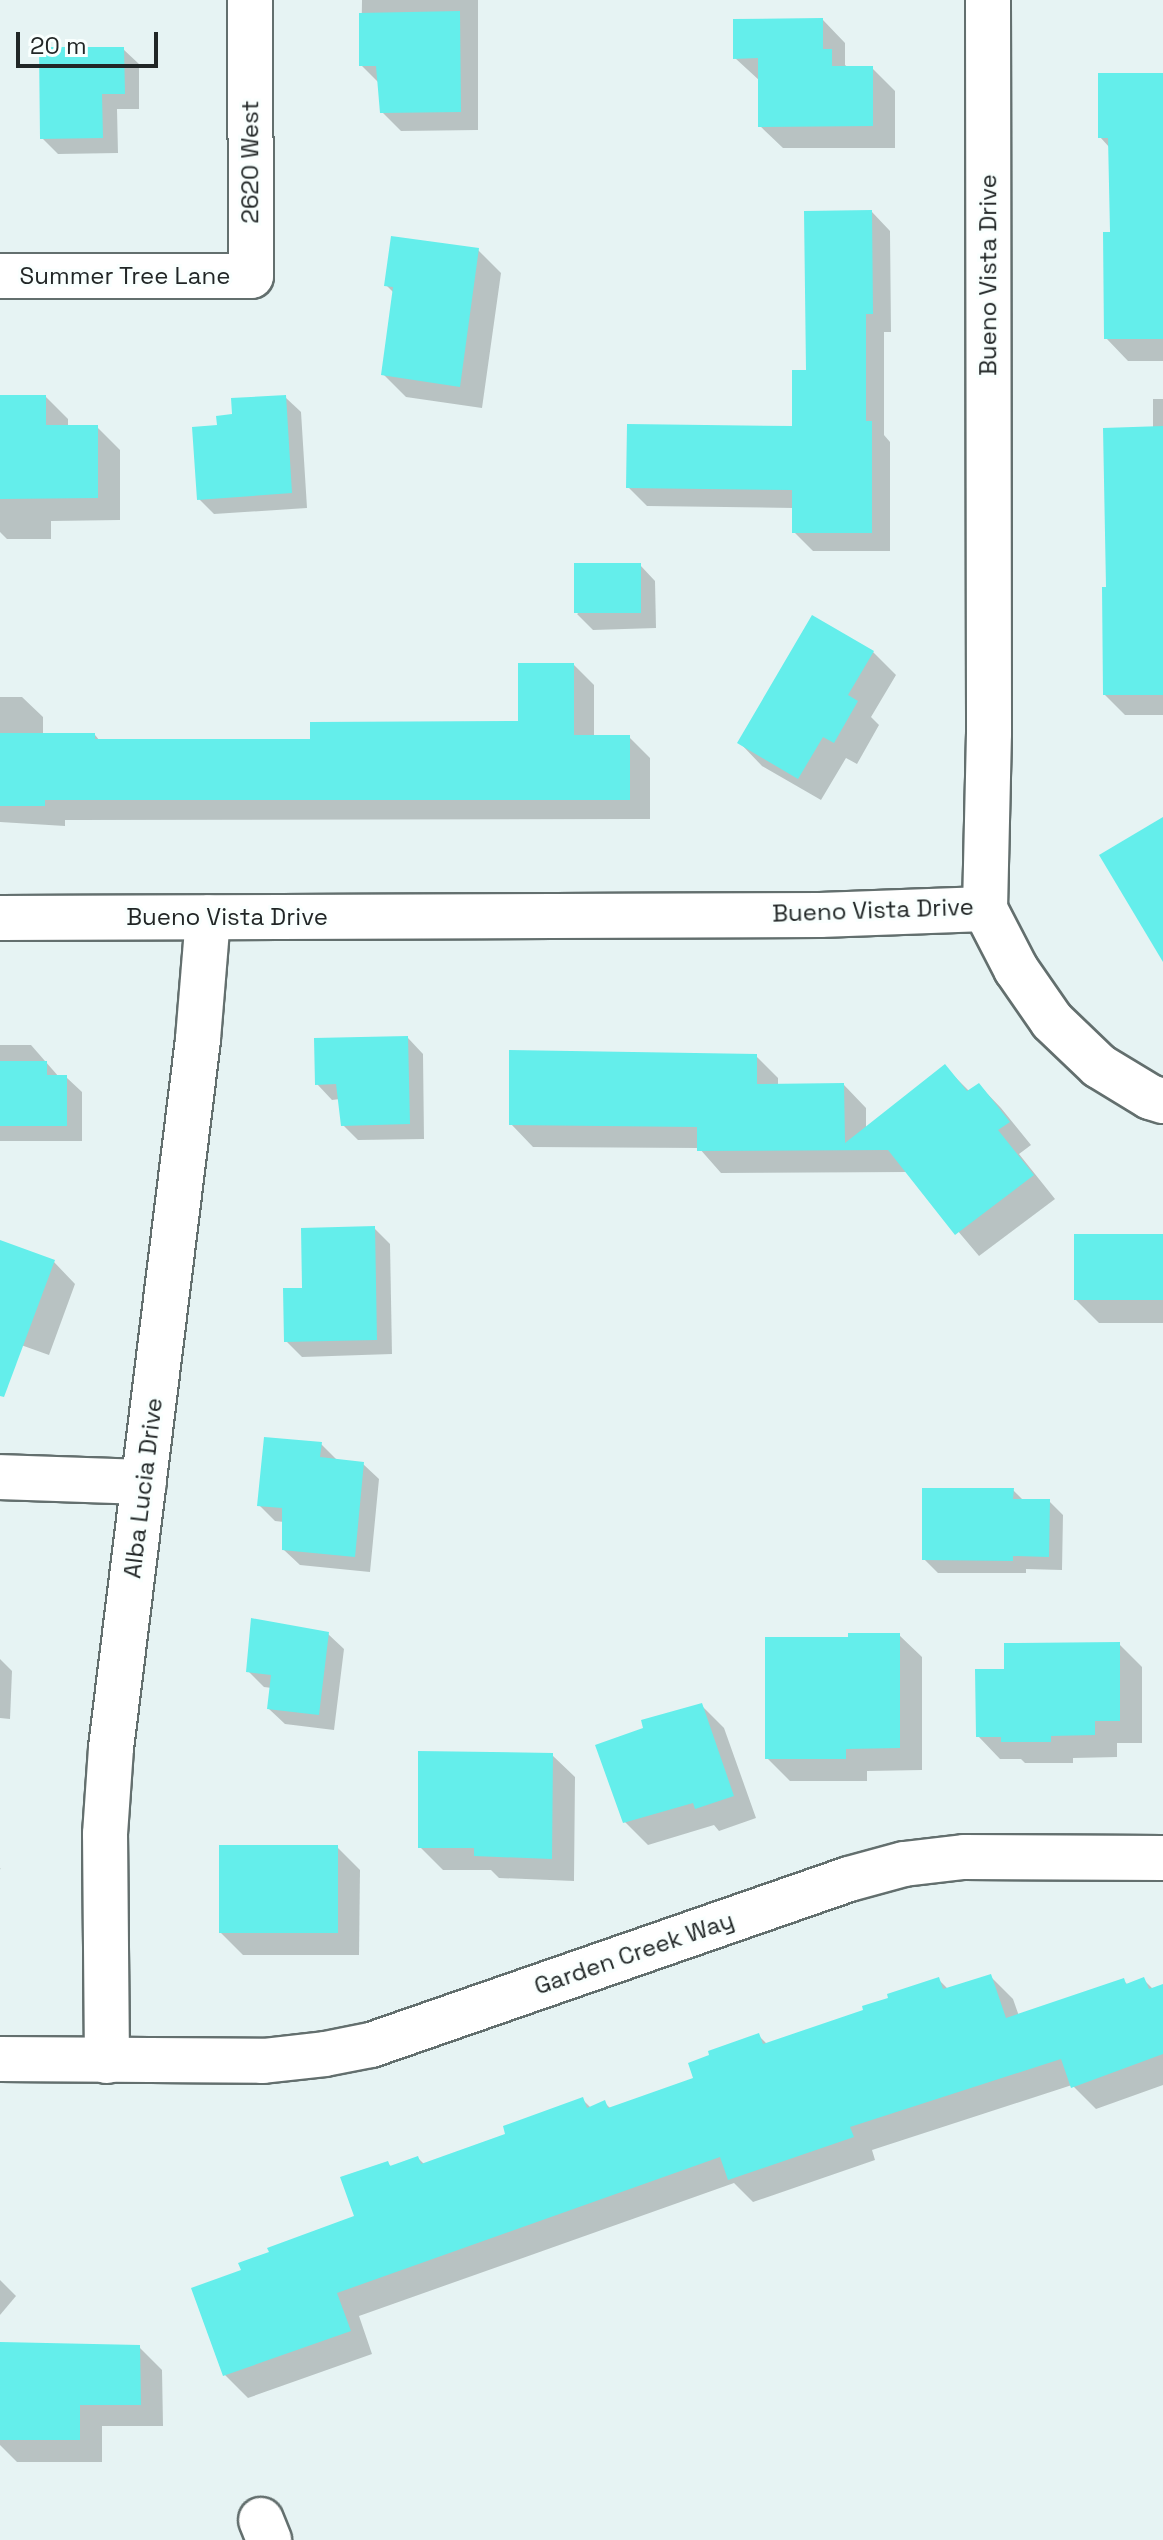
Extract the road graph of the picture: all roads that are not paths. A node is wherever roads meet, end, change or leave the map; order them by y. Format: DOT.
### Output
graph roads {
  1 [pos="250,0"];
  2 [pos="988,0"];
  3 [pos="0,276"];
  4 [pos="251,276"];
  5 [pos="985,909"];
  6 [pos="208,917"];
  7 [pos="0,918"];
  8 [pos="1163,1101"];
  9 [pos="0,1477"];
  10 [pos="144,1482"];
  11 [pos="1163,1858"];
  12 [pos="0,2059"];
  13 [pos="107,2061"];
  1 -- 4 [label="street, 2620 West"];
  2 -- 5 [label="street, Bueno Vista Drive"];
  3 -- 4 [label="street, Summer Tree Lane"];
  5 -- 6 [label="street, Bueno Vista Drive"];
  5 -- 8 [label="street"];
  6 -- 7 [label="street, Bueno Vista Drive"];
  6 -- 10 [label="street, Alba Lucia Drive"];
  9 -- 10 [label="street"];
  10 -- 13 [label="street, Alba Lucia Drive"];
  11 -- 13 [label="street, Garden Creek Way"];
  12 -- 13 [label="street, Garden Creek Way"];
}
